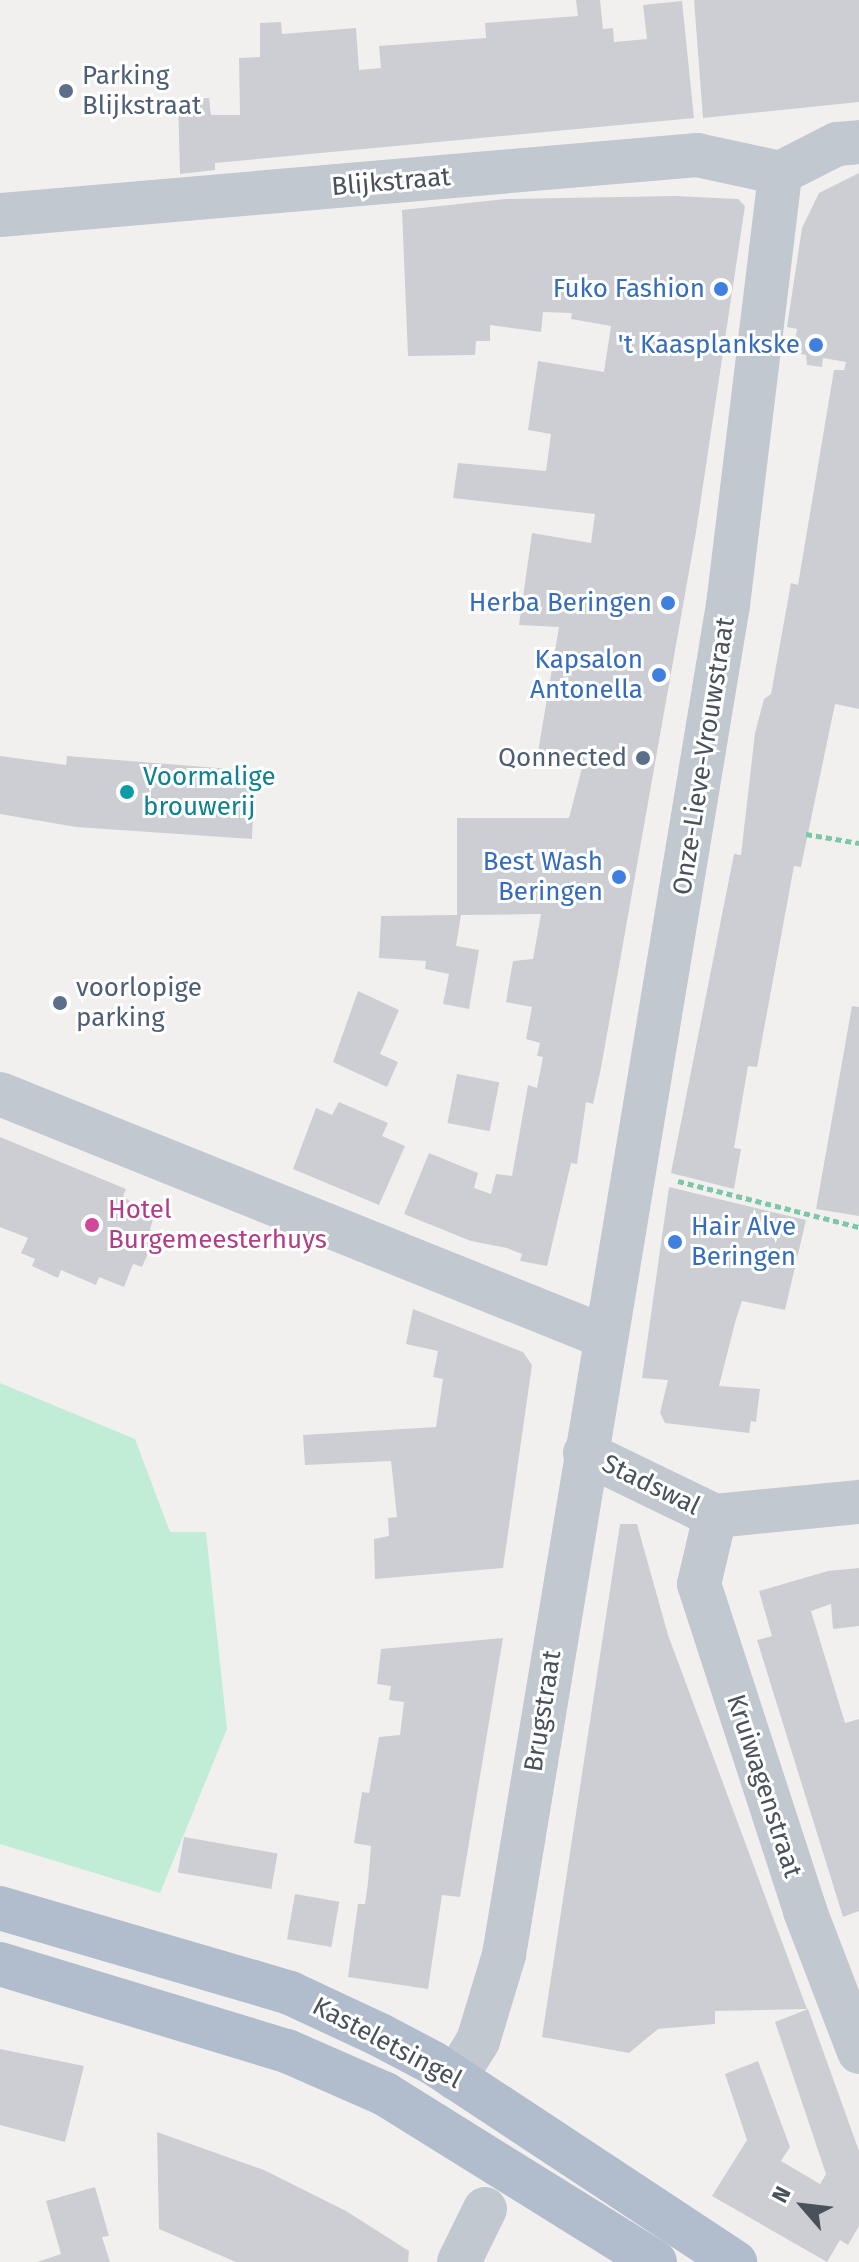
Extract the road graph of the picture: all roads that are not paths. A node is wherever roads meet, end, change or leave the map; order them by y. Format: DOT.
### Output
graph roads {
  1 [pos="859,142"];
  2 [pos="780,173"];
  3 [pos="0,215"];
  4 [pos="0,1094"];
  5 [pos="603,1336"];
  6 [pos="585,1453"];
  7 [pos="859,1502"];
  8 [pos="715,1516"];
  9 [pos="0,1908"];
  10 [pos="0,1964"];
  11 [pos="859,2052"];
  12 [pos="455,2078"];
  13 [pos="485,2209"];
  14 [pos="459,2262"];
  15 [pos="655,2262"];
  16 [pos="735,2262"];
  1 -- 2 [label="street"];
  2 -- 3 [label="street, Blijkstraat"];
  2 -- 5 [label="street, Onze-Lieve-Vrouwstraat"];
  4 -- 5 [label="street"];
  5 -- 6 [label="street, Brugstraat"];
  6 -- 8 [label="street, Stadswal"];
  6 -- 12 [label="street, Brugstraat"];
  7 -- 8 [label="street, Stadswal"];
  8 -- 11 [label="street, Kruiwagenstraat"];
  9 -- 12 [label="main road, Kasteletsingel"];
  10 -- 15 [label="main road, Kasteletsingel"];
  12 -- 16 [label="main road, Kasteletsingel"];
  13 -- 14 [label="street"];
}
